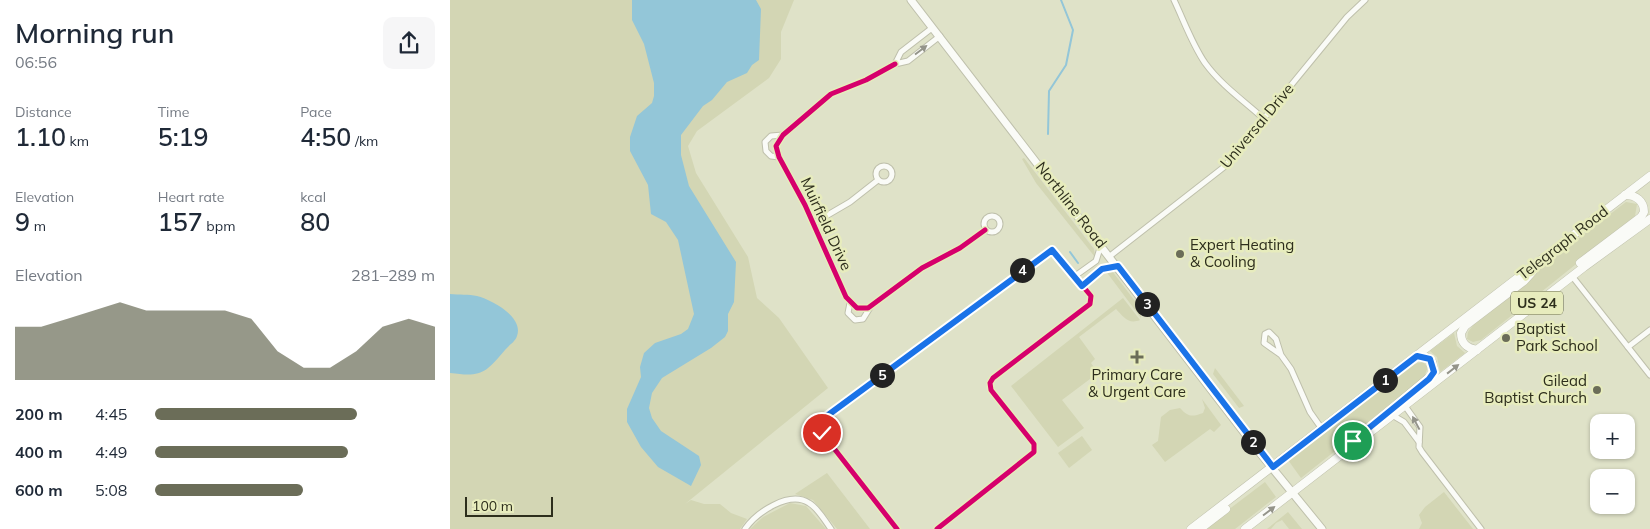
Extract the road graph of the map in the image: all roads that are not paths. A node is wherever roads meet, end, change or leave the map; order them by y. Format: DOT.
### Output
graph roads {
  1 [pos="911,0"];
  2 [pos="1174,0"];
  3 [pos="1365,0"];
  4 [pos="932,28"];
  5 [pos="940,36"];
  6 [pos="894,64"];
  7 [pos="1264,119"];
  8 [pos="783,135"];
  9 [pos="779,157"];
  10 [pos="1650,176"];
  11 [pos="878,180"];
  12 [pos="1625,195"];
  13 [pos="1650,219"];
  14 [pos="814,223"];
  15 [pos="985,230"];
  16 [pos="1101,244"];
  17 [pos="1110,256"];
  18 [pos="1545,257"];
  19 [pos="1118,266"];
  20 [pos="1075,276"];
  21 [pos="1572,276"];
  22 [pos="1564,282"];
  23 [pos="1082,286"];
  24 [pos="850,303"];
  25 [pos="871,306"];
  26 [pos="1650,330"];
  27 [pos="1628,346"];
  28 [pos="1477,350"];
  29 [pos="1281,355"];
  30 [pos="1417,356"];
  31 [pos="1650,374"];
  32 [pos="1405,406"];
  33 [pos="1392,416"];
  34 [pos="1322,429"];
  35 [pos="1419,442"];
  36 [pos="1349,449"];
  37 [pos="1273,467"];
  38 [pos="1256,480"];
  39 [pos="1293,492"];
  40 [pos="745,529"];
  41 [pos="831,529"];
  42 [pos="897,529"];
  43 [pos="937,529"];
  44 [pos="1191,529"];
  45 [pos="1200,529"];
  46 [pos="1245,529"];
  47 [pos="1322,529"];
  48 [pos="1481,529"];
  1 -- 4 [label="main road, Northline Road"];
  2 -- 7 [label="street"];
  3 -- 7 [label="street, Universal Drive"];
  4 -- 5 [label="main road, Northline Road"];
  4 -- 6 [label="street"];
  6 -- 5 [label="street, one-way"];
  5 -- 16 [label="main road, Northline Road"];
  6 -- 8 [label="street"];
  7 -- 17 [label="street, Universal Drive"];
  8 -- 9 [label="street"];
  8 -- 9 [label="street, Muirfield Drive"];
  9 -- 14 [label="street, Muirfield Drive"];
  10 -- 12 [label="main road, Telegraph Road / US 24"];
  11 -- 14 [label="street"];
  12 -- 18 [label="main road, Telegraph Road / US 24"];
  12 -- 22 [label="main road"];
  13 -- 21 [label="main road, US 24"];
  14 -- 24 [label="street, Muirfield Drive"];
  15 -- 25 [label="street"];
  16 -- 17 [label="main road, Northline Road"];
  16 -- 20 [label="street"];
  17 -- 19 [label="main road, Northline Road"];
  18 -- 28 [label="main road"];
  18 -- 30 [label="main road, Telegraph Road / US 24"];
  19 -- 23 [label="street"];
  19 -- 37 [label="main road, Northline Road"];
  20 -- 23 [label="street"];
  20 -- 42 [label="street"];
  21 -- 22 [label="main road, US 24"];
  21 -- 27 [label="street"];
  22 -- 28 [label="main road, US 24"];
  23 -- 43 [label="street"];
  24 -- 25 [label="street"];
  24 -- 25 [label="street, Muirfield Drive"];
  26 -- 27 [label="street"];
  27 -- 31 [label="street"];
  32 -- 28 [label="main road, US 24, one-way"];
  29 -- 34 [label="street"];
  30 -- 34 [label="main road, Telegraph Road / US 24"];
  30 -- 36 [label="main road"];
  32 -- 33 [label="main road, US 24"];
  35 -- 32 [label="street, one-way"];
  33 -- 35 [label="street"];
  33 -- 36 [label="main road, US 24"];
  34 -- 37 [label="main road, Telegraph Road / US 24"];
  35 -- 48 [label="street"];
  36 -- 39 [label="main road, US 24"];
  37 -- 38 [label="main road, Telegraph Road / US 24"];
  37 -- 39 [label="main road, Northline Road"];
  38 -- 44 [label="main road, Telegraph Road / US 24"];
  38 -- 45 [label="main road"];
  46 -- 39 [label="main road, US 24, one-way"];
  39 -- 47 [label="main road, Northline Road"];
  40 -- 41 [label="street"];
}
